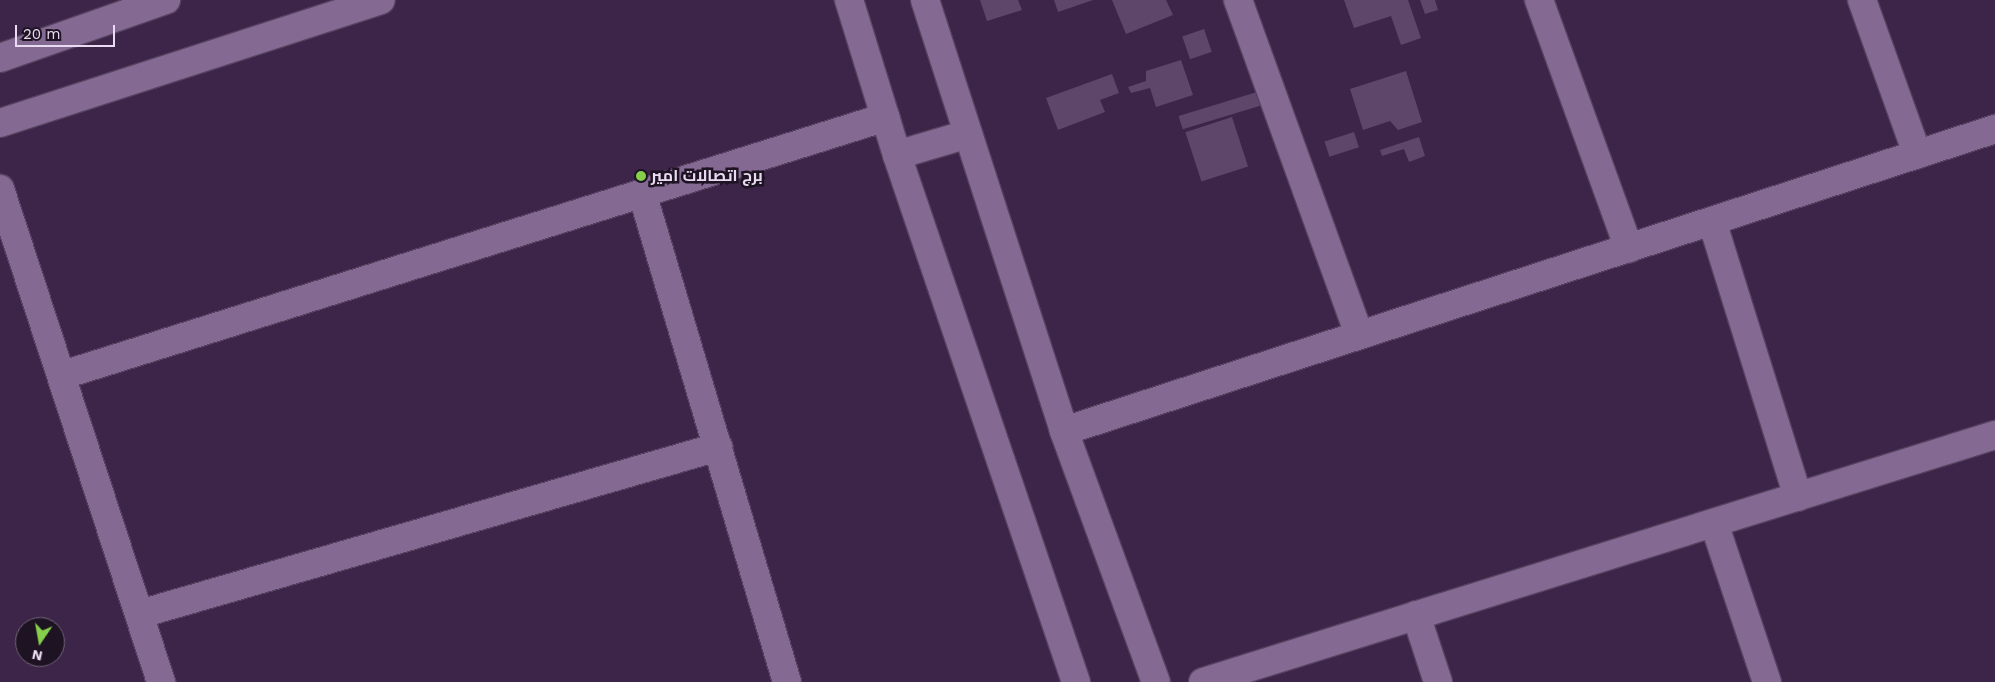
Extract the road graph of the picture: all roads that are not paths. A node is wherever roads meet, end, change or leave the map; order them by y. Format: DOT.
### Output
graph roads {
  1 [pos="166,0"];
  2 [pos="380,0"];
  3 [pos="849,0"];
  4 [pos="925,0"];
  5 [pos="1238,0"];
  6 [pos="1539,0"];
  7 [pos="1862,0"];
  8 [pos="0,58"];
  9 [pos="886,117"];
  10 [pos="0,123"];
  11 [pos="1995,129"];
  12 [pos="968,134"];
  13 [pos="1917,154"];
  14 [pos="897,155"];
  15 [pos="0,189"];
  16 [pos="642,196"];
  17 [pos="1712,221"];
  18 [pos="1629,248"];
  19 [pos="1359,335"];
  20 [pos="63,375"];
  21 [pos="1064,431"];
  22 [pos="1995,435"];
  23 [pos="718,447"];
  24 [pos="1798,497"];
  25 [pos="1714,523"];
  26 [pos="140,614"];
  27 [pos="1416,615"];
  28 [pos="161,682"];
  29 [pos="787,682"];
  30 [pos="1076,682"];
  31 [pos="1156,682"];
  32 [pos="1203,682"];
  33 [pos="1438,682"];
  34 [pos="1767,682"];
  1 -- 8 [label="street"];
  2 -- 10 [label="street"];
  3 -- 9 [label="street"];
  4 -- 12 [label="street"];
  5 -- 19 [label="street"];
  6 -- 18 [label="street"];
  7 -- 13 [label="street"];
  9 -- 14 [label="street"];
  9 -- 16 [label="street"];
  11 -- 13 [label="street"];
  12 -- 14 [label="street"];
  12 -- 21 [label="street"];
  13 -- 17 [label="street"];
  14 -- 30 [label="street"];
  15 -- 20 [label="street"];
  16 -- 20 [label="street"];
  16 -- 23 [label="street"];
  17 -- 18 [label="street"];
  17 -- 24 [label="street"];
  18 -- 19 [label="street"];
  19 -- 21 [label="street"];
  20 -- 26 [label="street"];
  21 -- 31 [label="street"];
  22 -- 24 [label="street"];
  23 -- 26 [label="street"];
  23 -- 29 [label="street"];
  24 -- 25 [label="street"];
  25 -- 27 [label="street"];
  25 -- 34 [label="street"];
  26 -- 28 [label="street"];
  27 -- 32 [label="street"];
  27 -- 33 [label="street"];
}
